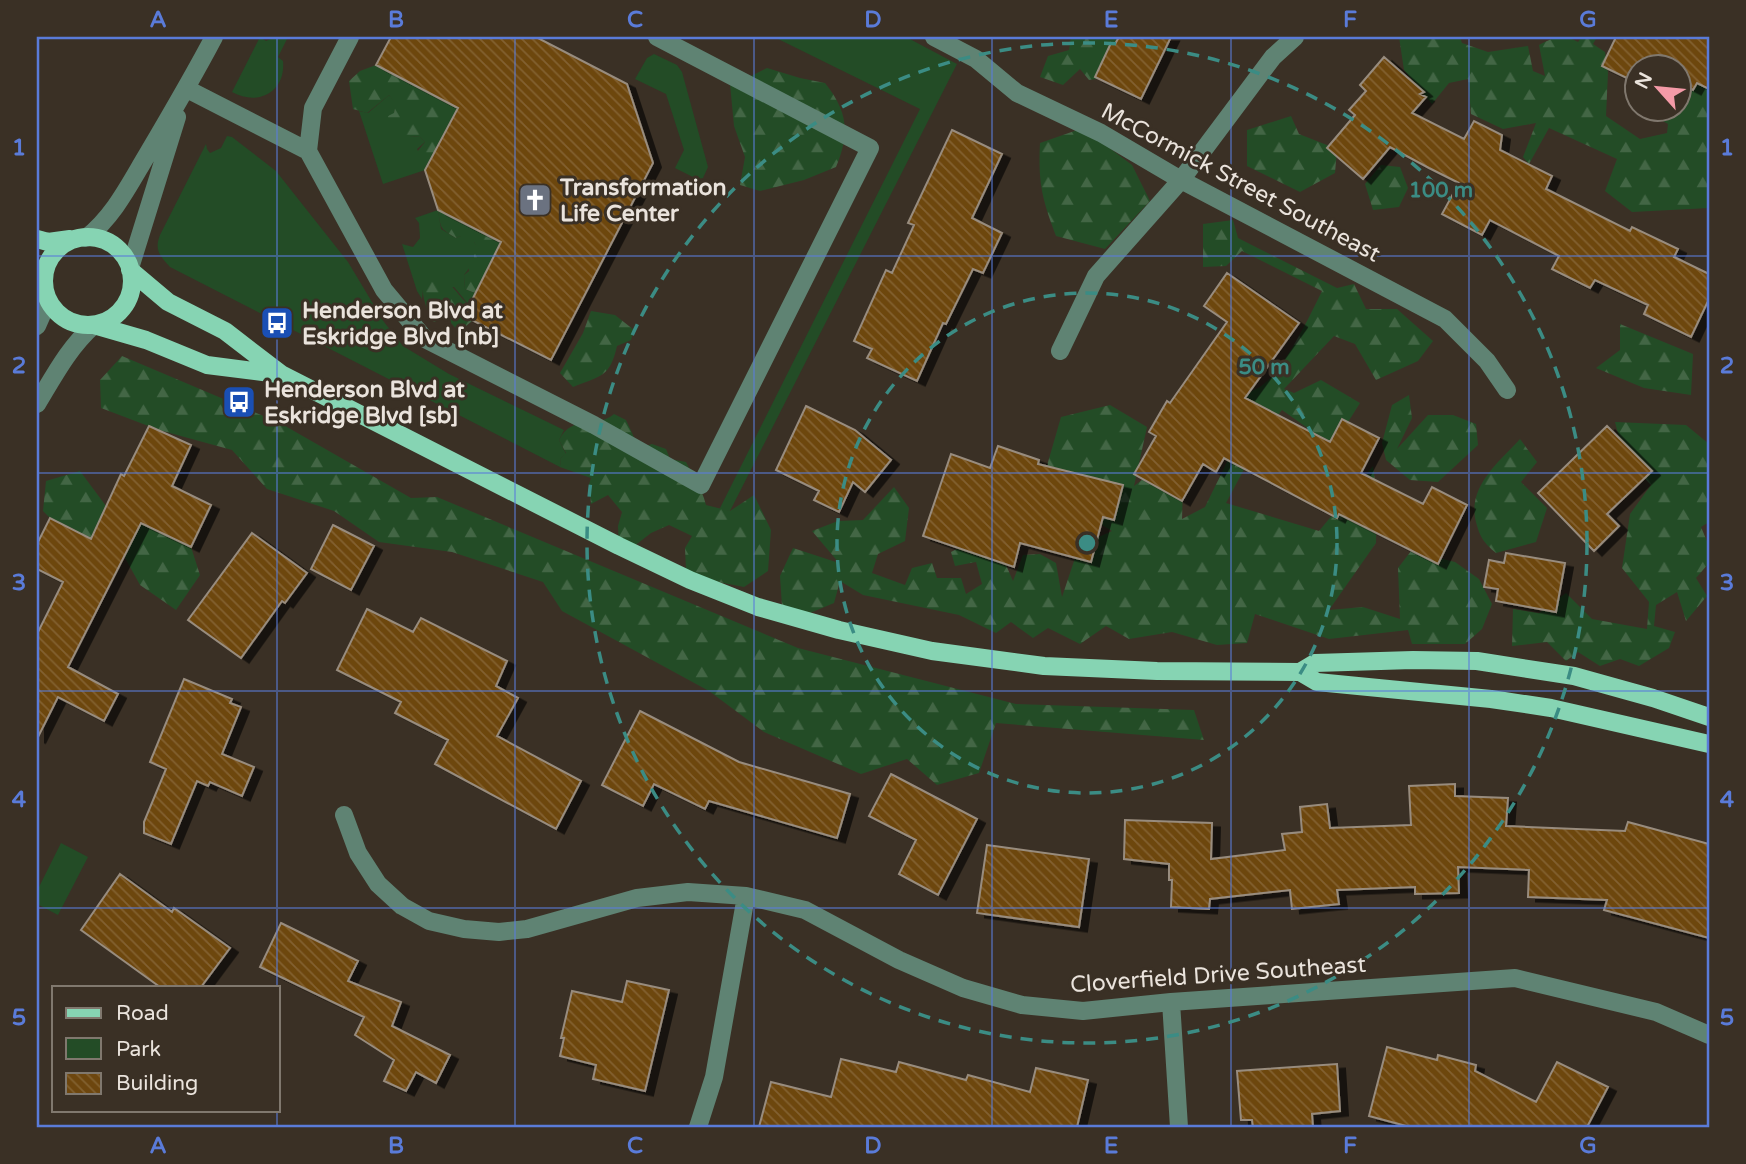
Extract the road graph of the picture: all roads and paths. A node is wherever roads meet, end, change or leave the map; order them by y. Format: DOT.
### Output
graph roads {
  1 [pos="214,37"];
  2 [pos="350,37"];
  3 [pos="657,37"];
  4 [pos="934,37"];
  5 [pos="1295,37"];
  6 [pos="187,89"];
  7 [pos="308,151"];
  8 [pos="1181,180"];
  9 [pos="81,238"];
  10 [pos="37,239"];
  11 [pos="130,269"];
  12 [pos="42,297"];
  13 [pos="94,325"];
  14 [pos="37,326"];
  15 [pos="1060,351"];
  16 [pos="281,374"];
  17 [pos="1507,390"];
  18 [pos="37,404"];
  19 [pos="1300,672"];
  20 [pos="1709,717"];
  21 [pos="1709,744"];
  22 [pos="344,815"];
  23 [pos="746,896"];
  24 [pos="1171,1002"];
  25 [pos="1709,1035"];
  26 [pos="698,1127"];
  27 [pos="1179,1127"];
  1 -- 6 [label="street"];
  2 -- 7 [label="street"];
  3 -- 7 [label="street"];
  4 -- 8 [label="street, McCormick Street Southeast"];
  5 -- 8 [label="street"];
  6 -- 7 [label="street"];
  6 -- 9 [label="street"];
  6 -- 11 [label="street"];
  8 -- 15 [label="street"];
  8 -- 17 [label="street, McCormick Street Southeast"];
  9 -- 10 [label="main road"];
  9 -- 11 [label="main road"];
  9 -- 12 [label="main road"];
  11 -- 13 [label="main road"];
  11 -- 16 [label="main road"];
  12 -- 13 [label="main road"];
  12 -- 14 [label="street"];
  13 -- 16 [label="main road"];
  13 -- 18 [label="street"];
  16 -- 19 [label="main road"];
  19 -- 20 [label="main road"];
  19 -- 21 [label="main road"];
  22 -- 23 [label="street, Cloverfield Drive Southeast"];
  23 -- 24 [label="street, Cloverfield Drive Southeast"];
  23 -- 26 [label="street"];
  24 -- 25 [label="street, Cloverfield Drive Southeast"];
  24 -- 27 [label="street"];
}
